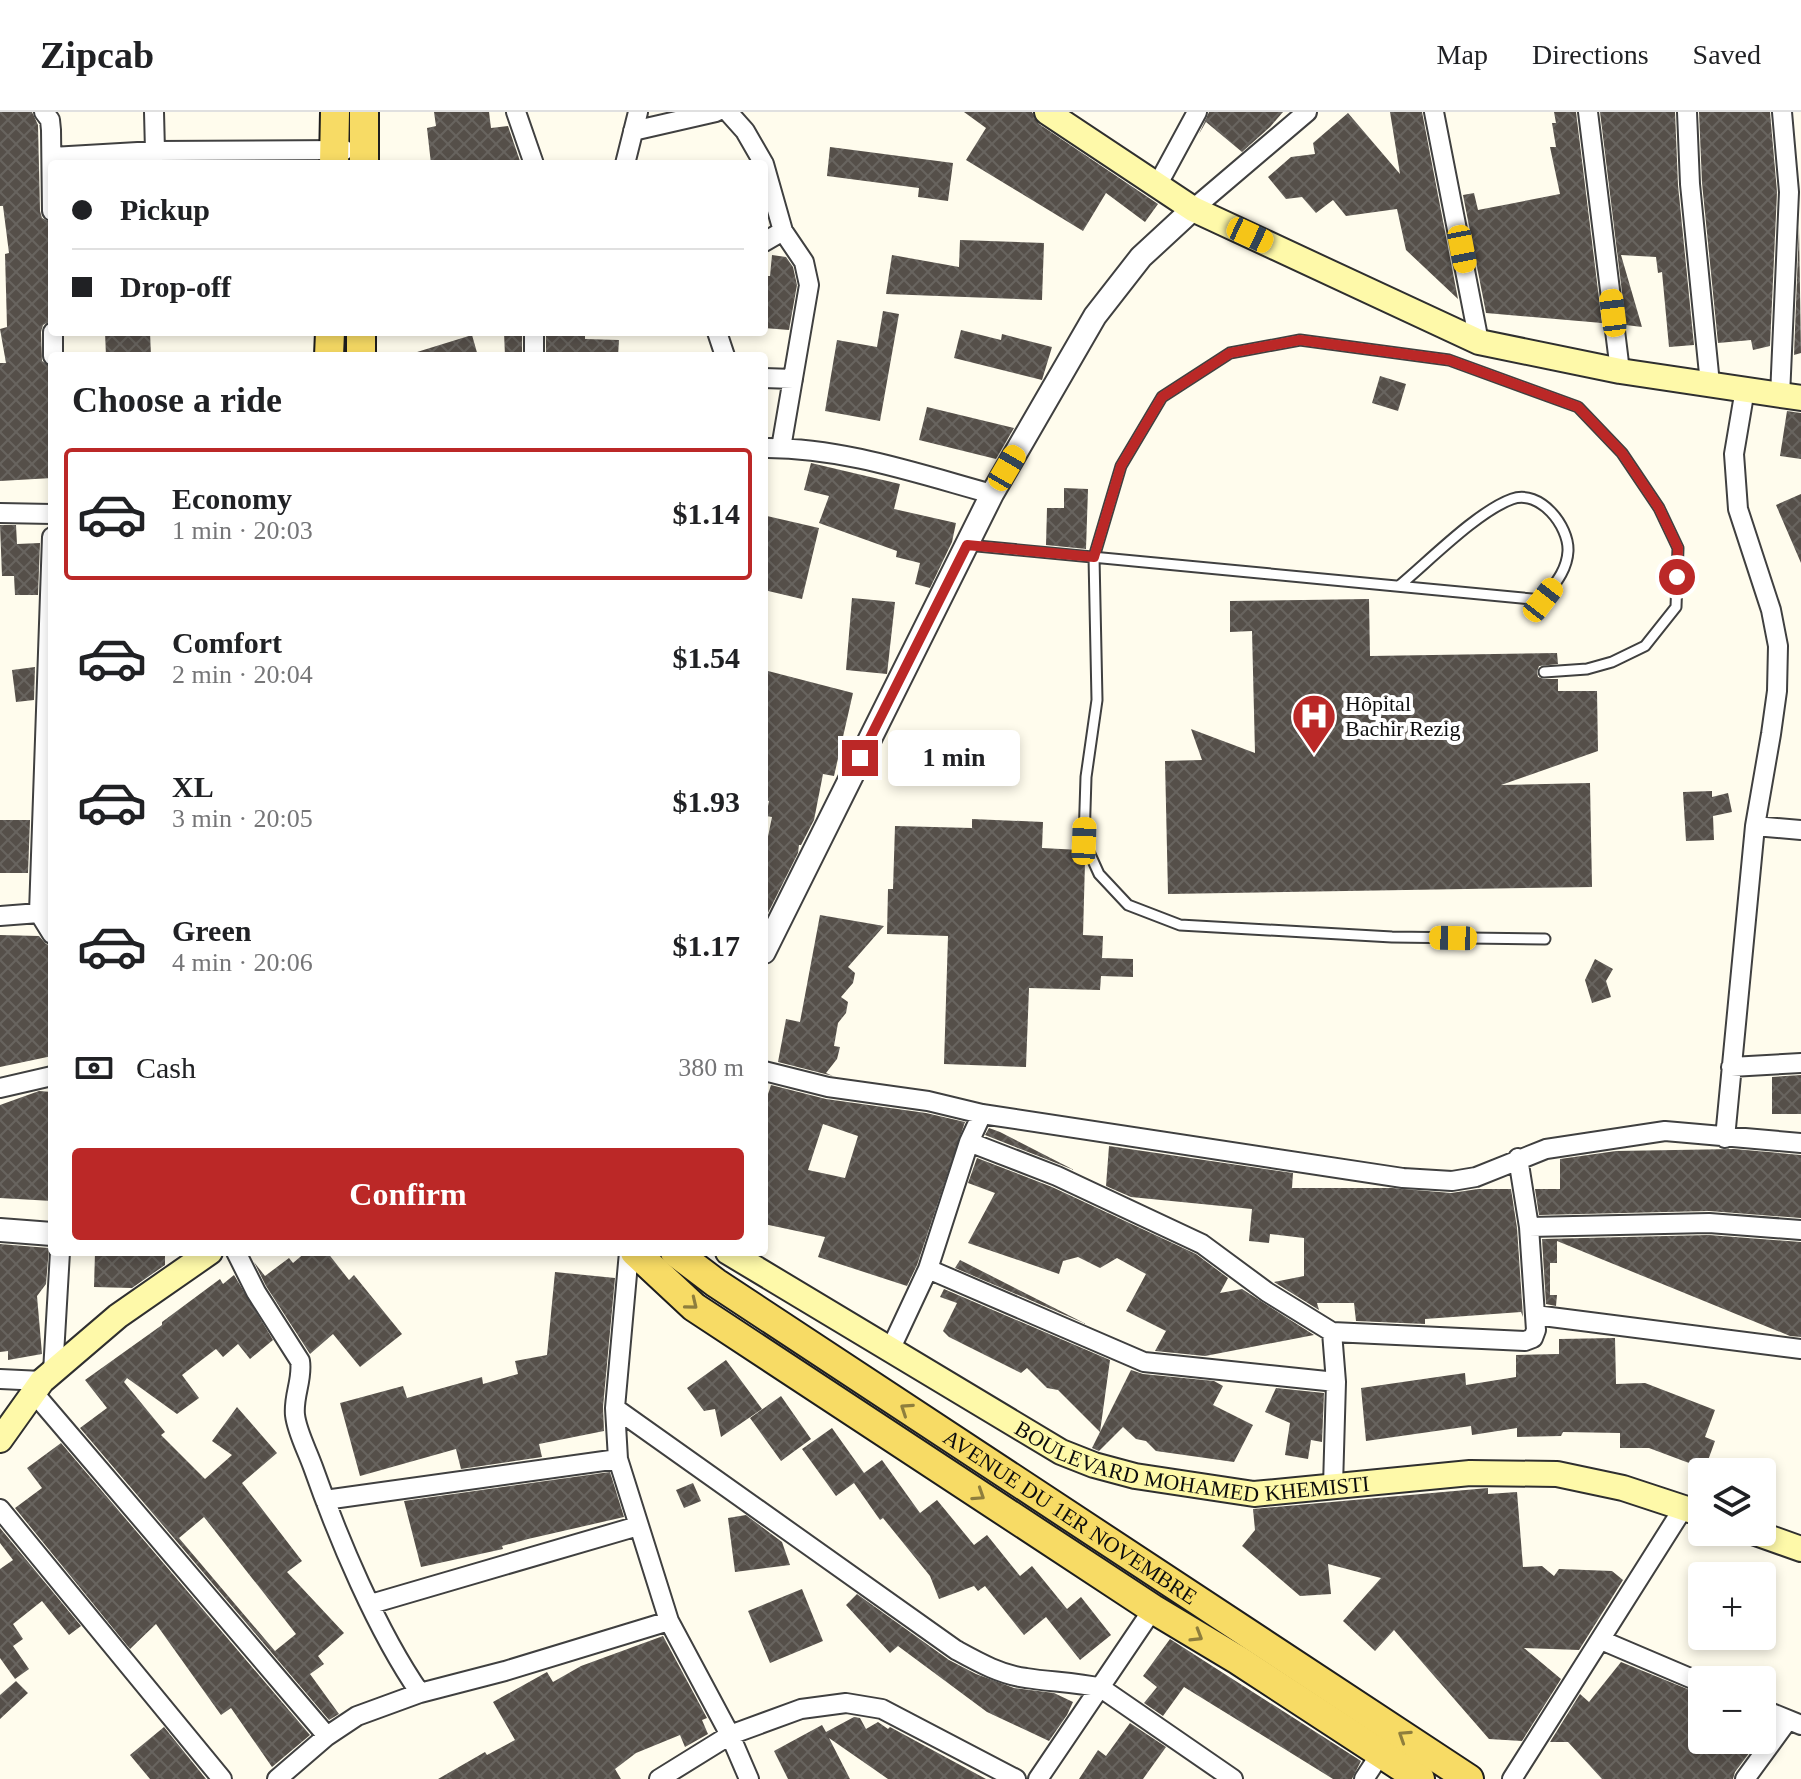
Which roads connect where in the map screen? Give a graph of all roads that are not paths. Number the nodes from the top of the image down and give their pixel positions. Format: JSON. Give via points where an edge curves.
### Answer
{"nodes":[{"id":1,"x":44,"y":112,"type":"edge"},
{"id":2,"x":154,"y":112,"type":"edge"},
{"id":3,"x":335,"y":112,"type":"edge"},
{"id":4,"x":364,"y":112,"type":"edge"},
{"id":5,"x":516,"y":112,"type":"edge"},
{"id":6,"x":716,"y":112,"type":"edge"},
{"id":7,"x":728,"y":112,"type":"edge"},
{"id":8,"x":1047,"y":112,"type":"edge"},
{"id":9,"x":1197,"y":112,"type":"edge"},
{"id":10,"x":1307,"y":112,"type":"edge"},
{"id":11,"x":1434,"y":112,"type":"edge"},
{"id":12,"x":1588,"y":112,"type":"edge"},
{"id":13,"x":1687,"y":112,"type":"edge"},
{"id":14,"x":1782,"y":112,"type":"edge"},
{"id":15,"x":636,"y":121,"type":"edge"},
{"id":16,"x":155,"y":151,"type":"junction"},
{"id":17,"x":52,"y":157,"type":"joint"},
{"id":18,"x":334,"y":157,"type":"edge"},
{"id":19,"x":364,"y":157,"type":"edge"},
{"id":20,"x":533,"y":160,"type":"edge"},
{"id":21,"x":626,"y":160,"type":"edge"},
{"id":22,"x":762,"y":160,"type":"edge"},
{"id":23,"x":768,"y":178,"type":"edge"},
{"id":24,"x":1158,"y":184,"type":"junction"},
{"id":25,"x":1193,"y":209,"type":"junction"},
{"id":26,"x":783,"y":231,"type":"junction"},
{"id":27,"x":768,"y":240,"type":"edge"},
{"id":28,"x":1479,"y":342,"type":"junction"},
{"id":29,"x":1620,"y":371,"type":"junction"},
{"id":30,"x":768,"y":378,"type":"edge"},
{"id":31,"x":793,"y":379,"type":"junction"},
{"id":32,"x":1710,"y":384,"type":"junction"},
{"id":33,"x":1745,"y":389,"type":"junction"},
{"id":34,"x":1790,"y":397,"type":"edge"},
{"id":35,"x":773,"y":448,"type":"edge"},
{"id":36,"x":992,"y":494,"type":"junction"},
{"id":37,"x":0,"y":513,"type":"edge"},
{"id":38,"x":48,"y":514,"type":"edge"},
{"id":39,"x":967,"y":545,"type":"junction"},
{"id":40,"x":1094,"y":557,"type":"junction"},
{"id":41,"x":1399,"y":586,"type":"junction"},
{"id":42,"x":1544,"y":672,"type":"dead end"},
{"id":43,"x":48,"y":729,"type":"edge"},
{"id":44,"x":1755,"y":826,"type":"junction"},
{"id":45,"x":1801,"y":830,"type":"edge"},
{"id":46,"x":39,"y":913,"type":"junction"},
{"id":47,"x":0,"y":916,"type":"edge"},
{"id":48,"x":48,"y":928,"type":"edge"},
{"id":49,"x":1545,"y":939,"type":"dead end"},
{"id":50,"x":768,"y":944,"type":"edge"},
{"id":51,"x":1801,"y":1063,"type":"edge"},
{"id":52,"x":1731,"y":1067,"type":"junction"},
{"id":53,"x":768,"y":1072,"type":"edge"},
{"id":54,"x":48,"y":1077,"type":"edge"},
{"id":55,"x":0,"y":1088,"type":"edge"},
{"id":56,"x":982,"y":1114,"type":"junction"},
{"id":57,"x":1725,"y":1138,"type":"junction"},
{"id":58,"x":969,"y":1142,"type":"junction"},
{"id":59,"x":1801,"y":1143,"type":"edge"},
{"id":60,"x":1518,"y":1158,"type":"junction"},
{"id":61,"x":1529,"y":1227,"type":"junction"},
{"id":62,"x":0,"y":1230,"type":"edge"},
{"id":63,"x":1801,"y":1230,"type":"edge"},
{"id":64,"x":48,"y":1234,"type":"edge"},
{"id":65,"x":59,"y":1256,"type":"edge"},
{"id":66,"x":204,"y":1256,"type":"edge"},
{"id":67,"x":238,"y":1256,"type":"edge"},
{"id":68,"x":632,"y":1256,"type":"edge"},
{"id":69,"x":637,"y":1256,"type":"edge"},
{"id":70,"x":680,"y":1256,"type":"edge"},
{"id":71,"x":735,"y":1256,"type":"edge"},
{"id":72,"x":928,"y":1269,"type":"junction"},
{"id":73,"x":1535,"y":1315,"type":"junction"},
{"id":74,"x":1332,"y":1332,"type":"junction"},
{"id":75,"x":891,"y":1348,"type":"junction"},
{"id":76,"x":1801,"y":1349,"type":"edge"},
{"id":77,"x":0,"y":1379,"type":"edge"},
{"id":78,"x":43,"y":1382,"type":"junction"},
{"id":79,"x":1336,"y":1382,"type":"junction"},
{"id":80,"x":615,"y":1408,"type":"junction"},
{"id":81,"x":0,"y":1440,"type":"edge"},
{"id":82,"x":618,"y":1459,"type":"junction"},
{"id":83,"x":1333,"y":1486,"type":"junction"},
{"id":84,"x":325,"y":1500,"type":"junction"},
{"id":85,"x":1688,"y":1508,"type":"edge"},
{"id":86,"x":0,"y":1509,"type":"edge"},
{"id":87,"x":1688,"y":1517,"type":"edge"},
{"id":88,"x":638,"y":1526,"type":"junction"},
{"id":89,"x":1776,"y":1540,"type":"edge"},
{"id":90,"x":1801,"y":1549,"type":"edge"},
{"id":91,"x":371,"y":1604,"type":"junction"},
{"id":92,"x":1153,"y":1609,"type":"junction"},
{"id":93,"x":669,"y":1621,"type":"junction"},
{"id":94,"x":1601,"y":1640,"type":"junction"},
{"id":95,"x":1688,"y":1677,"type":"edge"},
{"id":96,"x":1101,"y":1688,"type":"junction"},
{"id":97,"x":420,"y":1693,"type":"junction"},
{"id":98,"x":1776,"y":1715,"type":"edge"},
{"id":99,"x":1795,"y":1722,"type":"edge"},
{"id":100,"x":730,"y":1735,"type":"junction"},
{"id":101,"x":327,"y":1736,"type":"junction"},
{"id":102,"x":1381,"y":1753,"type":"junction"},
{"id":103,"x":222,"y":1779,"type":"edge"},
{"id":104,"x":277,"y":1779,"type":"edge"},
{"id":105,"x":659,"y":1779,"type":"edge"},
{"id":106,"x":749,"y":1779,"type":"edge"},
{"id":107,"x":1016,"y":1779,"type":"edge"},
{"id":108,"x":1038,"y":1779,"type":"edge"},
{"id":109,"x":1233,"y":1779,"type":"edge"},
{"id":110,"x":1364,"y":1779,"type":"edge"},
{"id":111,"x":1420,"y":1779,"type":"edge"},
{"id":112,"x":1469,"y":1779,"type":"edge"},
{"id":113,"x":1512,"y":1779,"type":"edge"},
{"id":114,"x":1745,"y":1779,"type":"edge"}],
"edges":[{"from":1,"to":17,"type":"street","via":[[50,120]]},
{"from":2,"to":16,"type":"street"},
{"from":3,"to":18,"type":"main road"},
{"from":4,"to":19,"type":"main road"},
{"from":5,"to":20,"type":"street"},
{"from":6,"to":15,"type":"street"},
{"from":7,"to":22,"type":"street"},
{"from":8,"to":24,"type":"main road"},
{"from":9,"to":24,"type":"street"},
{"from":10,"to":25,"type":"street"},
{"from":11,"to":28,"type":"street"},
{"from":12,"to":29,"type":"street"},
{"from":13,"to":32,"type":"street"},
{"from":14,"to":34,"type":"street","via":[[1789,192]]},
{"from":15,"to":21,"type":"street"},
{"from":16,"to":17,"type":"street"},
{"from":16,"to":18,"type":"street"},
{"from":18,"to":19,"type":"street"},
{"from":23,"to":26,"type":"street"},
{"from":24,"to":25,"type":"main road"},
{"from":25,"to":28,"type":"main road"},
{"from":25,"to":36,"type":"street","via":[[1141,257],[1095,316]]},
{"from":26,"to":27,"type":"street"},
{"from":26,"to":31,"type":"street","via":[[804,262],[809,285]]},
{"from":28,"to":29,"type":"main road"},
{"from":29,"to":32,"type":"main road"},
{"from":30,"to":31,"type":"street"},
{"from":31,"to":35,"type":"street"},
{"from":32,"to":33,"type":"main road"},
{"from":33,"to":34,"type":"main road"},
{"from":33,"to":44,"type":"street","via":[[1734,454],[1738,509],[1778,646],[1775,705]]},
{"from":35,"to":36,"type":"street","via":[[803,448]]},
{"from":36,"to":39,"type":"street"},
{"from":37,"to":38,"type":"street"},
{"from":39,"to":40,"type":"lane"},
{"from":39,"to":50,"type":"street"},
{"from":40,"to":41,"type":"lane"},
{"from":40,"to":42,"type":"lane","via":[[1121,466],[1162,397],[1230,353],[1300,340],[1449,360],[1578,407],[1622,453],[1678,548],[1676,607],[1645,646],[1587,669]]},
{"from":40,"to":49,"type":"lane","via":[[1097,700],[1084,841],[1099,874],[1128,905],[1180,925]]},
{"from":41,"to":41,"type":"lane","via":[[1543,600],[1564,572],[1568,549],[1559,519],[1538,502],[1517,497],[1495,506]]},
{"from":43,"to":46,"type":"street"},
{"from":44,"to":45,"type":"street"},
{"from":44,"to":52,"type":"street"},
{"from":46,"to":47,"type":"street"},
{"from":46,"to":48,"type":"street"},
{"from":51,"to":52,"type":"street"},
{"from":52,"to":57,"type":"street"},
{"from":53,"to":56,"type":"street"},
{"from":54,"to":55,"type":"street"},
{"from":56,"to":58,"type":"street"},
{"from":56,"to":60,"type":"street","via":[[1403,1178],[1476,1177]]},
{"from":57,"to":59,"type":"street"},
{"from":57,"to":60,"type":"street","via":[[1665,1131]]},
{"from":58,"to":72,"type":"street"},
{"from":58,"to":74,"type":"street","via":[[1057,1176],[1202,1244]]},
{"from":60,"to":61,"type":"street"},
{"from":61,"to":63,"type":"street","via":[[1709,1223]]},
{"from":61,"to":73,"type":"street"},
{"from":62,"to":64,"type":"street"},
{"from":65,"to":78,"type":"street"},
{"from":66,"to":78,"type":"main road","via":[[118,1316]]},
{"from":67,"to":84,"type":"street","via":[[300,1361],[296,1418]]},
{"from":68,"to":80,"type":"street"},
{"from":69,"to":92,"type":"main road","name":"AVENUE DU 1ER NOVEMBRE","one_way":true,"via":[[694,1307]]},
{"from":112,"to":70,"type":"main road","name":"AVENUE DU 1ER NOVEMBRE","one_way":true},
{"from":71,"to":75,"type":"main road","name":"BOULEVARD MOHAMED KHEMISTI"},
{"from":72,"to":75,"type":"street"},
{"from":72,"to":79,"type":"street","via":[[1144,1362]]},
{"from":73,"to":74,"type":"street","via":[[1535,1336],[1525,1341]]},
{"from":73,"to":76,"type":"street"},
{"from":74,"to":79,"type":"street"},
{"from":75,"to":83,"type":"main road","name":"BOULEVARD MOHAMED KHEMISTI","via":[[1061,1452],[1094,1465],[1175,1484],[1254,1494]]},
{"from":77,"to":78,"type":"street"},
{"from":78,"to":81,"type":"main road"},
{"from":78,"to":101,"type":"street"},
{"from":79,"to":83,"type":"street"},
{"from":80,"to":82,"type":"street"},
{"from":80,"to":96,"type":"street","via":[[956,1650],[1024,1678]]},
{"from":82,"to":84,"type":"street"},
{"from":82,"to":88,"type":"street"},
{"from":83,"to":85,"type":"main road","name":"BOULEVARD MOHAMED KHEMISTI","via":[[1470,1473],[1557,1474]]},
{"from":84,"to":91,"type":"street"},
{"from":86,"to":103,"type":"street"},
{"from":87,"to":94,"type":"street"},
{"from":88,"to":91,"type":"street"},
{"from":88,"to":93,"type":"street"},
{"from":89,"to":90,"type":"main road"},
{"from":91,"to":97,"type":"street"},
{"from":92,"to":96,"type":"street"},
{"from":92,"to":102,"type":"main road","name":"AVENUE DU 1ER NOVEMBRE","one_way":true},
{"from":93,"to":97,"type":"street"},
{"from":93,"to":100,"type":"street"},
{"from":94,"to":95,"type":"street"},
{"from":94,"to":113,"type":"street"},
{"from":96,"to":108,"type":"street"},
{"from":96,"to":109,"type":"street"},
{"from":97,"to":101,"type":"street","via":[[357,1716]]},
{"from":98,"to":99,"type":"street"},
{"from":99,"to":114,"type":"street"},
{"from":100,"to":105,"type":"street"},
{"from":100,"to":106,"type":"street"},
{"from":100,"to":107,"type":"street","via":[[801,1709],[846,1703],[882,1709]]},
{"from":101,"to":104,"type":"street"},
{"from":102,"to":110,"type":"street"},
{"from":102,"to":111,"type":"main road","name":"AVENUE DU 1ER NOVEMBRE"}]}
